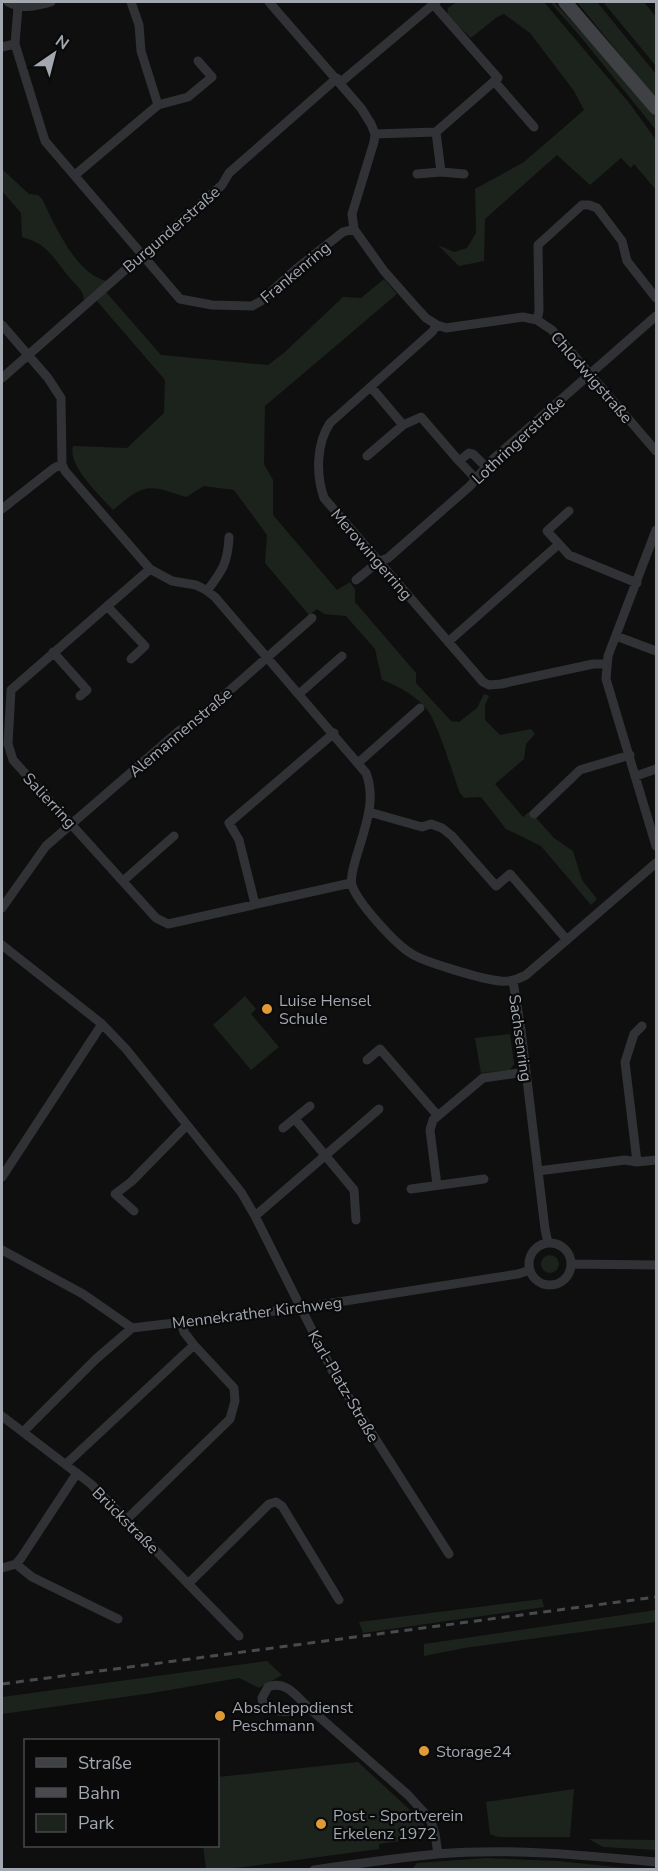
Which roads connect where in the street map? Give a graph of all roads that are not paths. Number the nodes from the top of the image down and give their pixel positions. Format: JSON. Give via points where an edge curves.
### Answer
{"nodes":[{"id":1,"x":8,"y":2,"type":"edge"},
{"id":2,"x":51,"y":2,"type":"edge"},
{"id":3,"x":131,"y":2,"type":"edge"},
{"id":4,"x":269,"y":2,"type":"edge"},
{"id":5,"x":565,"y":2,"type":"edge"},
{"id":6,"x":434,"y":3,"type":"edge"},
{"id":7,"x":18,"y":7,"type":"junction"},
{"id":8,"x":15,"y":44,"type":"junction"},
{"id":9,"x":2,"y":47,"type":"edge"},
{"id":10,"x":198,"y":61,"type":"dead end"},
{"id":11,"x":339,"y":80,"type":"junction"},
{"id":12,"x":494,"y":81,"type":"junction"},
{"id":13,"x":158,"y":105,"type":"junction"},
{"id":14,"x":657,"y":108,"type":"edge"},
{"id":15,"x":534,"y":127,"type":"dead end"},
{"id":16,"x":436,"y":132,"type":"junction"},
{"id":17,"x":375,"y":134,"type":"junction"},
{"id":18,"x":441,"y":172,"type":"junction"},
{"id":19,"x":417,"y":174,"type":"dead end"},
{"id":20,"x":464,"y":174,"type":"dead end"},
{"id":21,"x":75,"y":175,"type":"junction"},
{"id":22,"x":354,"y":229,"type":"junction"},
{"id":23,"x":142,"y":254,"type":"junction"},
{"id":24,"x":657,"y":298,"type":"edge"},
{"id":25,"x":657,"y":316,"type":"edge"},
{"id":26,"x":537,"y":320,"type":"junction"},
{"id":27,"x":437,"y":325,"type":"junction"},
{"id":28,"x":2,"y":326,"type":"edge"},
{"id":29,"x":28,"y":355,"type":"junction"},
{"id":30,"x":590,"y":374,"type":"junction"},
{"id":31,"x":2,"y":378,"type":"edge"},
{"id":32,"x":371,"y":387,"type":"junction"},
{"id":33,"x":403,"y":426,"type":"junction"},
{"id":34,"x":657,"y":451,"type":"edge"},
{"id":35,"x":368,"y":456,"type":"dead end"},
{"id":36,"x":459,"y":461,"type":"junction"},
{"id":37,"x":62,"y":464,"type":"junction"},
{"id":38,"x":486,"y":467,"type":"junction"},
{"id":39,"x":476,"y":479,"type":"junction"},
{"id":40,"x":2,"y":509,"type":"edge"},
{"id":41,"x":569,"y":511,"type":"dead end"},
{"id":42,"x":657,"y":530,"type":"edge"},
{"id":43,"x":228,"y":537,"type":"dead end"},
{"id":44,"x":559,"y":544,"type":"junction"},
{"id":45,"x":653,"y":551,"type":"edge"},
{"id":46,"x":378,"y":562,"type":"junction"},
{"id":47,"x":150,"y":569,"type":"junction"},
{"id":48,"x":356,"y":580,"type":"dead end"},
{"id":49,"x":637,"y":583,"type":"junction"},
{"id":50,"x":207,"y":591,"type":"junction"},
{"id":51,"x":107,"y":606,"type":"junction"},
{"id":52,"x":312,"y":618,"type":"dead end"},
{"id":53,"x":616,"y":636,"type":"junction"},
{"id":54,"x":448,"y":642,"type":"junction"},
{"id":55,"x":657,"y":651,"type":"edge"},
{"id":56,"x":54,"y":652,"type":"junction"},
{"id":57,"x":342,"y":656,"type":"dead end"},
{"id":58,"x":268,"y":658,"type":"junction"},
{"id":59,"x":131,"y":659,"type":"dead end"},
{"id":60,"x":607,"y":664,"type":"junction"},
{"id":61,"x":299,"y":694,"type":"junction"},
{"id":62,"x":80,"y":696,"type":"dead end"},
{"id":63,"x":420,"y":708,"type":"dead end"},
{"id":64,"x":334,"y":733,"type":"junction"},
{"id":65,"x":630,"y":755,"type":"junction"},
{"id":66,"x":359,"y":762,"type":"junction"},
{"id":67,"x":657,"y":769,"type":"edge"},
{"id":68,"x":636,"y":776,"type":"junction"},
{"id":69,"x":369,"y":812,"type":"junction"},
{"id":70,"x":534,"y":814,"type":"dead end"},
{"id":71,"x":72,"y":823,"type":"junction"},
{"id":72,"x":174,"y":836,"type":"dead end"},
{"id":73,"x":657,"y":846,"type":"edge"},
{"id":74,"x":657,"y":863,"type":"edge"},
{"id":75,"x":123,"y":881,"type":"junction"},
{"id":76,"x":351,"y":883,"type":"junction"},
{"id":77,"x":255,"y":904,"type":"junction"},
{"id":78,"x":2,"y":908,"type":"edge"},
{"id":79,"x":567,"y":940,"type":"junction"},
{"id":80,"x":2,"y":945,"type":"edge"},
{"id":81,"x":513,"y":981,"type":"junction"},
{"id":82,"x":102,"y":1024,"type":"junction"},
{"id":83,"x":642,"y":1026,"type":"dead end"},
{"id":84,"x":367,"y":1060,"type":"dead end"},
{"id":85,"x":526,"y":1072,"type":"junction"},
{"id":86,"x":310,"y":1106,"type":"dead end"},
{"id":87,"x":379,"y":1109,"type":"dead end"},
{"id":88,"x":438,"y":1116,"type":"junction"},
{"id":89,"x":295,"y":1119,"type":"junction"},
{"id":90,"x":186,"y":1126,"type":"junction"},
{"id":91,"x":283,"y":1128,"type":"dead end"},
{"id":92,"x":324,"y":1156,"type":"junction"},
{"id":93,"x":657,"y":1160,"type":"edge"},
{"id":94,"x":637,"y":1162,"type":"junction"},
{"id":95,"x":538,"y":1171,"type":"junction"},
{"id":96,"x":2,"y":1177,"type":"edge"},
{"id":97,"x":484,"y":1179,"type":"dead end"},
{"id":98,"x":437,"y":1185,"type":"junction"},
{"id":99,"x":411,"y":1189,"type":"dead end"},
{"id":100,"x":134,"y":1211,"type":"dead end"},
{"id":101,"x":255,"y":1216,"type":"junction"},
{"id":102,"x":356,"y":1220,"type":"dead end"},
{"id":103,"x":548,"y":1243,"type":"junction"},
{"id":104,"x":2,"y":1250,"type":"edge"},
{"id":105,"x":572,"y":1264,"type":"junction"},
{"id":106,"x":657,"y":1265,"type":"edge"},
{"id":107,"x":530,"y":1270,"type":"junction"},
{"id":108,"x":300,"y":1308,"type":"junction"},
{"id":109,"x":181,"y":1322,"type":"junction"},
{"id":110,"x":132,"y":1328,"type":"junction"},
{"id":111,"x":194,"y":1345,"type":"junction"},
{"id":112,"x":2,"y":1416,"type":"edge"},
{"id":113,"x":23,"y":1432,"type":"junction"},
{"id":114,"x":66,"y":1464,"type":"junction"},
{"id":115,"x":77,"y":1473,"type":"junction"},
{"id":116,"x":127,"y":1519,"type":"junction"},
{"id":117,"x":449,"y":1554,"type":"dead end"},
{"id":118,"x":16,"y":1564,"type":"junction"},
{"id":119,"x":2,"y":1568,"type":"edge"},
{"id":120,"x":188,"y":1584,"type":"junction"},
{"id":121,"x":339,"y":1600,"type":"dead end"},
{"id":122,"x":118,"y":1619,"type":"dead end"},
{"id":123,"x":239,"y":1636,"type":"dead end"},
{"id":124,"x":308,"y":1707,"type":"junction"},
{"id":125,"x":438,"y":1854,"type":"junction"},
{"id":126,"x":657,"y":1862,"type":"edge"},
{"id":127,"x":314,"y":1869,"type":"edge"}],
"edges":[{"from":1,"to":7,"type":"street"},
{"from":2,"to":7,"type":"street"},
{"from":3,"to":13,"type":"street"},
{"from":4,"to":11,"type":"street"},
{"from":5,"to":14,"type":"main road"},
{"from":6,"to":11,"type":"street","name":"Burgunderstraße"},
{"from":6,"to":12,"type":"street","via":[[498,78]]},
{"from":7,"to":8,"type":"street","name":"Frankenring"},
{"from":8,"to":9,"type":"street"},
{"from":8,"to":21,"type":"street","name":"Frankenring","via":[[45,141]]},
{"from":10,"to":13,"type":"street","via":[[212,77],[188,97]]},
{"from":11,"to":17,"type":"street"},
{"from":11,"to":23,"type":"street","name":"Burgunderstraße","via":[[229,173],[222,185]]},
{"from":12,"to":15,"type":"street"},
{"from":12,"to":16,"type":"street"},
{"from":13,"to":21,"type":"street"},
{"from":16,"to":17,"type":"street"},
{"from":16,"to":18,"type":"street"},
{"from":17,"to":22,"type":"street","via":[[352,214]]},
{"from":18,"to":19,"type":"street"},
{"from":18,"to":20,"type":"street"},
{"from":21,"to":23,"type":"street","name":"Frankenring"},
{"from":22,"to":23,"type":"street","name":"Frankenring","via":[[343,232],[252,306],[180,299]]},
{"from":22,"to":27,"type":"street","via":[[393,282]]},
{"from":23,"to":29,"type":"street","name":"Burgunderstraße"},
{"from":24,"to":26,"type":"street","via":[[627,261],[622,241],[597,208],[582,205],[538,245]]},
{"from":25,"to":30,"type":"street","name":"Lothringerstraße"},
{"from":26,"to":27,"type":"street","name":"Chlodwigstraße","via":[[523,317],[446,328]]},
{"from":26,"to":30,"type":"street","name":"Chlodwigstraße","via":[[552,330]]},
{"from":27,"to":32,"type":"street","name":"Merowingerring"},
{"from":28,"to":29,"type":"street"},
{"from":29,"to":31,"type":"street","name":"Burgunderstraße"},
{"from":29,"to":37,"type":"street","via":[[61,398]]},
{"from":30,"to":34,"type":"street","name":"Chlodwigstraße"},
{"from":30,"to":38,"type":"street","name":"Lothringerstraße"},
{"from":32,"to":33,"type":"street"},
{"from":32,"to":46,"type":"street","name":"Merowingerring","via":[[324,433],[320,473],[324,498]]},
{"from":33,"to":35,"type":"street"},
{"from":33,"to":36,"type":"street","via":[[421,417]]},
{"from":36,"to":38,"type":"street","via":[[469,453]]},
{"from":36,"to":39,"type":"street"},
{"from":37,"to":40,"type":"street"},
{"from":37,"to":47,"type":"street"},
{"from":38,"to":39,"type":"street","name":"Lothringerstraße"},
{"from":39,"to":46,"type":"street","name":"Lothringerstraße","via":[[388,558]]},
{"from":41,"to":44,"type":"street","via":[[547,531]]},
{"from":42,"to":45,"type":"street"},
{"from":43,"to":50,"type":"street","via":[[223,571]]},
{"from":44,"to":49,"type":"street","via":[[569,555]]},
{"from":44,"to":54,"type":"street"},
{"from":45,"to":49,"type":"street"},
{"from":46,"to":48,"type":"street"},
{"from":46,"to":54,"type":"street","name":"Merowingerring"},
{"from":47,"to":50,"type":"street","via":[[172,581]]},
{"from":47,"to":51,"type":"street","name":"Salierring"},
{"from":49,"to":53,"type":"street"},
{"from":50,"to":58,"type":"street"},
{"from":51,"to":56,"type":"street","name":"Salierring"},
{"from":51,"to":59,"type":"street","via":[[145,646]]},
{"from":52,"to":58,"type":"street","name":"Alemannenstraße"},
{"from":53,"to":55,"type":"street"},
{"from":53,"to":60,"type":"street"},
{"from":54,"to":60,"type":"street","name":"Merowingerring","via":[[489,685]]},
{"from":56,"to":62,"type":"street","via":[[87,690]]},
{"from":56,"to":71,"type":"street","name":"Salierring","via":[[11,690],[8,744],[13,760]]},
{"from":57,"to":61,"type":"street"},
{"from":58,"to":61,"type":"street"},
{"from":58,"to":71,"type":"street","name":"Alemannenstraße"},
{"from":60,"to":65,"type":"street","via":[[606,679]]},
{"from":61,"to":64,"type":"street"},
{"from":63,"to":66,"type":"street"},
{"from":64,"to":66,"type":"street"},
{"from":64,"to":77,"type":"street","via":[[229,823],[239,840]]},
{"from":65,"to":68,"type":"street"},
{"from":65,"to":70,"type":"street","via":[[580,770]]},
{"from":66,"to":69,"type":"street","via":[[371,785]]},
{"from":67,"to":68,"type":"street"},
{"from":68,"to":73,"type":"street"},
{"from":69,"to":76,"type":"street"},
{"from":69,"to":79,"type":"street","via":[[422,827],[432,824],[442,828],[496,886],[510,874]]},
{"from":71,"to":75,"type":"street","name":"Salierring"},
{"from":71,"to":78,"type":"street","name":"Alemannenstraße","via":[[46,846]]},
{"from":72,"to":75,"type":"street"},
{"from":74,"to":79,"type":"street","name":"Sachsenring"},
{"from":75,"to":77,"type":"street","name":"Salierring","via":[[156,918],[168,924]]},
{"from":76,"to":77,"type":"street","name":"Salierring"},
{"from":76,"to":81,"type":"street","via":[[360,901],[412,954],[498,982]]},
{"from":79,"to":81,"type":"street","name":"Sachsenring","via":[[526,975]]},
{"from":80,"to":82,"type":"street","name":"Karl-Platz-Straße"},
{"from":81,"to":85,"type":"street","name":"Sachsenring"},
{"from":82,"to":90,"type":"street","name":"Karl-Platz-Straße"},
{"from":82,"to":96,"type":"street"},
{"from":83,"to":94,"type":"street","via":[[634,1034],[625,1062]]},
{"from":84,"to":88,"type":"street","via":[[380,1049]]},
{"from":85,"to":88,"type":"street","via":[[483,1078]]},
{"from":85,"to":95,"type":"street","name":"Sachsenring"},
{"from":86,"to":89,"type":"street"},
{"from":87,"to":92,"type":"street"},
{"from":88,"to":98,"type":"street","via":[[430,1130]]},
{"from":89,"to":91,"type":"street"},
{"from":89,"to":92,"type":"street"},
{"from":90,"to":100,"type":"street","via":[[115,1194]]},
{"from":90,"to":101,"type":"street","name":"Karl-Platz-Straße","via":[[241,1192]]},
{"from":92,"to":101,"type":"street"},
{"from":92,"to":102,"type":"street","via":[[354,1190]]},
{"from":93,"to":94,"type":"street"},
{"from":94,"to":95,"type":"street","via":[[625,1160]]},
{"from":95,"to":103,"type":"street","name":"Sachsenring"},
{"from":97,"to":98,"type":"street"},
{"from":98,"to":99,"type":"street"},
{"from":101,"to":108,"type":"street","name":"Karl-Platz-Straße"},
{"from":103,"to":105,"type":"street","via":[[561,1246]]},
{"from":103,"to":107,"type":"street","via":[[536,1249]]},
{"from":104,"to":110,"type":"street","via":[[83,1294]]},
{"from":105,"to":106,"type":"street"},
{"from":105,"to":107,"type":"street","via":[[568,1276],[552,1285],[537,1280]]},
{"from":107,"to":108,"type":"street","name":"Mennekrather Kirchweg"},
{"from":108,"to":109,"type":"street","name":"Mennekrather Kirchweg"},
{"from":108,"to":117,"type":"street","name":"Karl-Platz-Straße","via":[[334,1374]]},
{"from":109,"to":110,"type":"street","name":"Mennekrather Kirchweg"},
{"from":109,"to":111,"type":"street"},
{"from":110,"to":113,"type":"street"},
{"from":111,"to":114,"type":"street"},
{"from":111,"to":116,"type":"street","via":[[234,1388],[230,1419]]},
{"from":112,"to":113,"type":"street","name":"Brückstraße"},
{"from":113,"to":114,"type":"street","name":"Brückstraße"},
{"from":114,"to":115,"type":"street","name":"Brückstraße"},
{"from":115,"to":116,"type":"street","name":"Brückstraße"},
{"from":115,"to":118,"type":"street"},
{"from":116,"to":120,"type":"street","name":"Brückstraße"},
{"from":118,"to":119,"type":"street"},
{"from":118,"to":122,"type":"street","via":[[32,1577]]},
{"from":120,"to":121,"type":"street","via":[[269,1504],[276,1502]]},
{"from":120,"to":123,"type":"street","name":"Brückstraße"},
{"from":124,"to":124,"type":"street","via":[[277,1712],[263,1704],[262,1698],[268,1688],[280,1685]]},
{"from":124,"to":125,"type":"street","via":[[430,1819]]},
{"from":125,"to":126,"type":"street","via":[[519,1852]]},
{"from":125,"to":127,"type":"street"}]}
